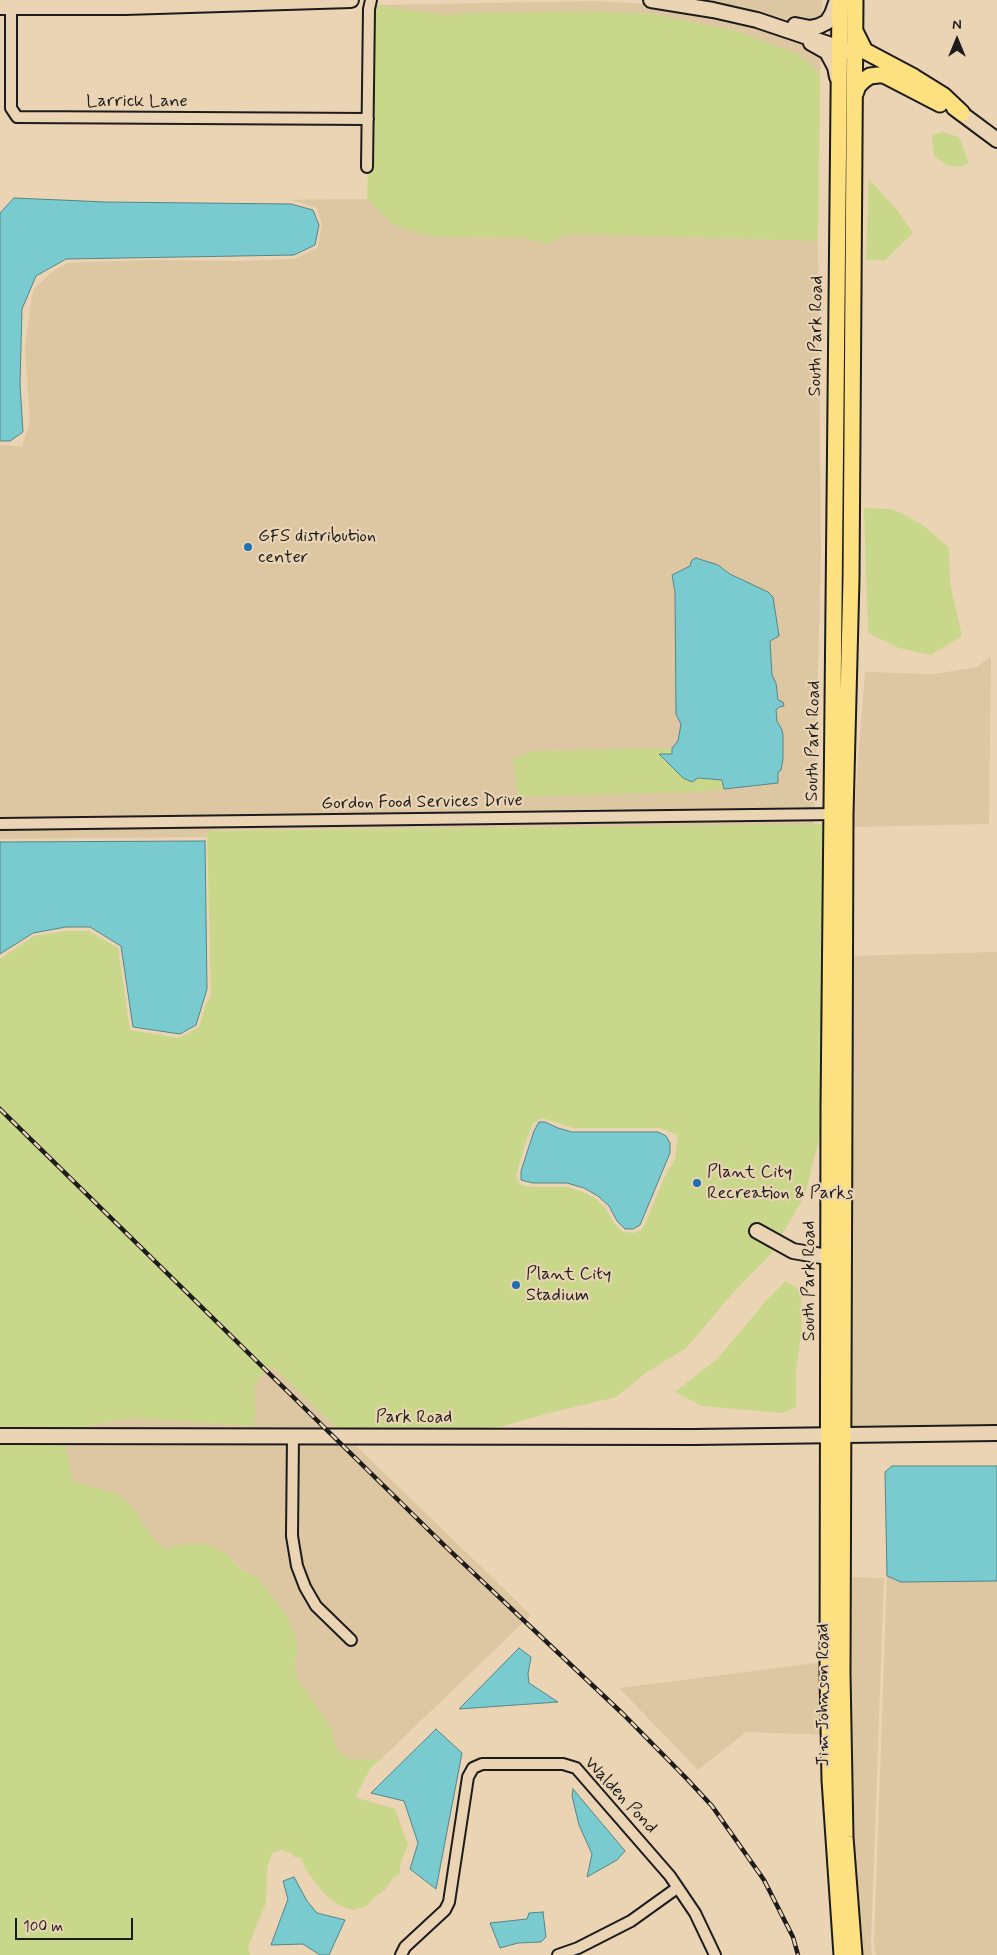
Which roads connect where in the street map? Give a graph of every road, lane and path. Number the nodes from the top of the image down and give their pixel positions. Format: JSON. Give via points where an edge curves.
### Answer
{"nodes":[{"id":1,"x":351,"y":0,"type":"edge"},
{"id":2,"x":371,"y":0,"type":"edge"},
{"id":3,"x":651,"y":0,"type":"edge"},
{"id":4,"x":838,"y":0,"type":"edge"},
{"id":5,"x":844,"y":0,"type":"edge"},
{"id":6,"x":855,"y":0,"type":"edge"},
{"id":7,"x":269,"y":2,"type":"edge"},
{"id":8,"x":125,"y":4,"type":"edge"},
{"id":9,"x":5,"y":7,"type":"edge"},
{"id":10,"x":757,"y":20,"type":"junction"},
{"id":11,"x":855,"y":32,"type":"junction"},
{"id":12,"x":839,"y":46,"type":"junction"},
{"id":13,"x":855,"y":54,"type":"junction"},
{"id":14,"x":839,"y":83,"type":"junction"},
{"id":15,"x":854,"y":96,"type":"junction"},
{"id":16,"x":964,"y":115,"type":"junction"},
{"id":17,"x":368,"y":119,"type":"junction"},
{"id":18,"x":997,"y":140,"type":"edge"},
{"id":19,"x":367,"y":167,"type":"dead end"},
{"id":20,"x":854,"y":181,"type":"junction"},
{"id":21,"x":839,"y":814,"type":"junction"},
{"id":22,"x":0,"y":824,"type":"edge"},
{"id":23,"x":838,"y":946,"type":"junction"},
{"id":24,"x":757,"y":1230,"type":"dead end"},
{"id":25,"x":838,"y":1259,"type":"junction"},
{"id":26,"x":997,"y":1433,"type":"edge"},
{"id":27,"x":836,"y":1435,"type":"junction"},
{"id":28,"x":0,"y":1436,"type":"edge"},
{"id":29,"x":293,"y":1436,"type":"junction"},
{"id":30,"x":828,"y":1552,"type":"junction"},
{"id":31,"x":351,"y":1640,"type":"dead end"},
{"id":32,"x":842,"y":1673,"type":"junction"},
{"id":33,"x":677,"y":1888,"type":"junction"},
{"id":34,"x":400,"y":1955,"type":"edge"},
{"id":35,"x":558,"y":1955,"type":"edge"},
{"id":36,"x":714,"y":1955,"type":"edge"},
{"id":37,"x":842,"y":1955,"type":"edge"},
{"id":38,"x":854,"y":1955,"type":"edge"}],
"edges":[{"from":1,"to":7,"type":"street"},
{"from":2,"to":17,"type":"street"},
{"from":3,"to":10,"type":"street"},
{"from":4,"to":10,"type":"street","via":[[830,18],[819,26],[810,28]]},
{"from":4,"to":12,"type":"main road"},
{"from":5,"to":13,"type":"main road","via":[[846,39]]},
{"from":6,"to":11,"type":"main road"},
{"from":7,"to":8,"type":"street"},
{"from":8,"to":9,"type":"street"},
{"from":9,"to":17,"type":"street","name":"Larrick Lane","via":[[11,108],[17,117]]},
{"from":10,"to":12,"type":"street"},
{"from":10,"to":14,"type":"street","via":[[826,52],[835,66]]},
{"from":11,"to":13,"type":"main road"},
{"from":11,"to":16,"type":"main road","via":[[865,51],[943,95]]},
{"from":12,"to":13,"type":"street"},
{"from":12,"to":14,"type":"main road","name":"South Park Road"},
{"from":12,"to":20,"type":"main road","via":[[848,76],[849,161]]},
{"from":13,"to":15,"type":"main road","name":"South Park Road"},
{"from":13,"to":16,"type":"street"},
{"from":14,"to":21,"type":"main road","name":"South Park Road","via":[[832,758]]},
{"from":15,"to":16,"type":"main road","via":[[864,80],[884,75]]},
{"from":15,"to":20,"type":"main road","name":"South Park Road"},
{"from":16,"to":18,"type":"street"},
{"from":17,"to":19,"type":"street"},
{"from":20,"to":21,"type":"main road","name":"South Park Road","via":[[851,579]]},
{"from":21,"to":22,"type":"street","name":"Gordon Food Services Drive"},
{"from":21,"to":23,"type":"main road","name":"South Park Road"},
{"from":23,"to":25,"type":"main road","name":"South Park Road","via":[[829,1138]]},
{"from":23,"to":25,"type":"main road","name":"South Park Road","via":[[835,1104],[844,1124]]},
{"from":24,"to":25,"type":"street","via":[[793,1252]]},
{"from":25,"to":27,"type":"main road","name":"South Park Road"},
{"from":25,"to":27,"type":"main road","name":"South Park Road","via":[[829,1325]]},
{"from":26,"to":27,"type":"street","name":"Park Road"},
{"from":27,"to":29,"type":"street","name":"Park Road"},
{"from":27,"to":30,"type":"main road","name":"Jim Johnson Road"},
{"from":27,"to":32,"type":"main road","name":"Jim Johnson Road","via":[[843,1558]]},
{"from":28,"to":29,"type":"street","name":"Park Road"},
{"from":29,"to":31,"type":"street","via":[[292,1536],[297,1566],[316,1606]]},
{"from":30,"to":32,"type":"main road","via":[[834,1566],[834,1655]]},
{"from":30,"to":37,"type":"main road","name":"Jim Johnson Road","via":[[830,1780]]},
{"from":32,"to":38,"type":"main road","name":"Jim Johnson Road","via":[[845,1837]]},
{"from":33,"to":34,"type":"street","name":"Walden Pond","via":[[576,1768],[563,1764],[482,1764],[473,1768],[468,1777],[449,1902]]},
{"from":33,"to":35,"type":"street","via":[[631,1921]]},
{"from":33,"to":36,"type":"street","name":"Walden Pond","via":[[695,1913]]}]}
